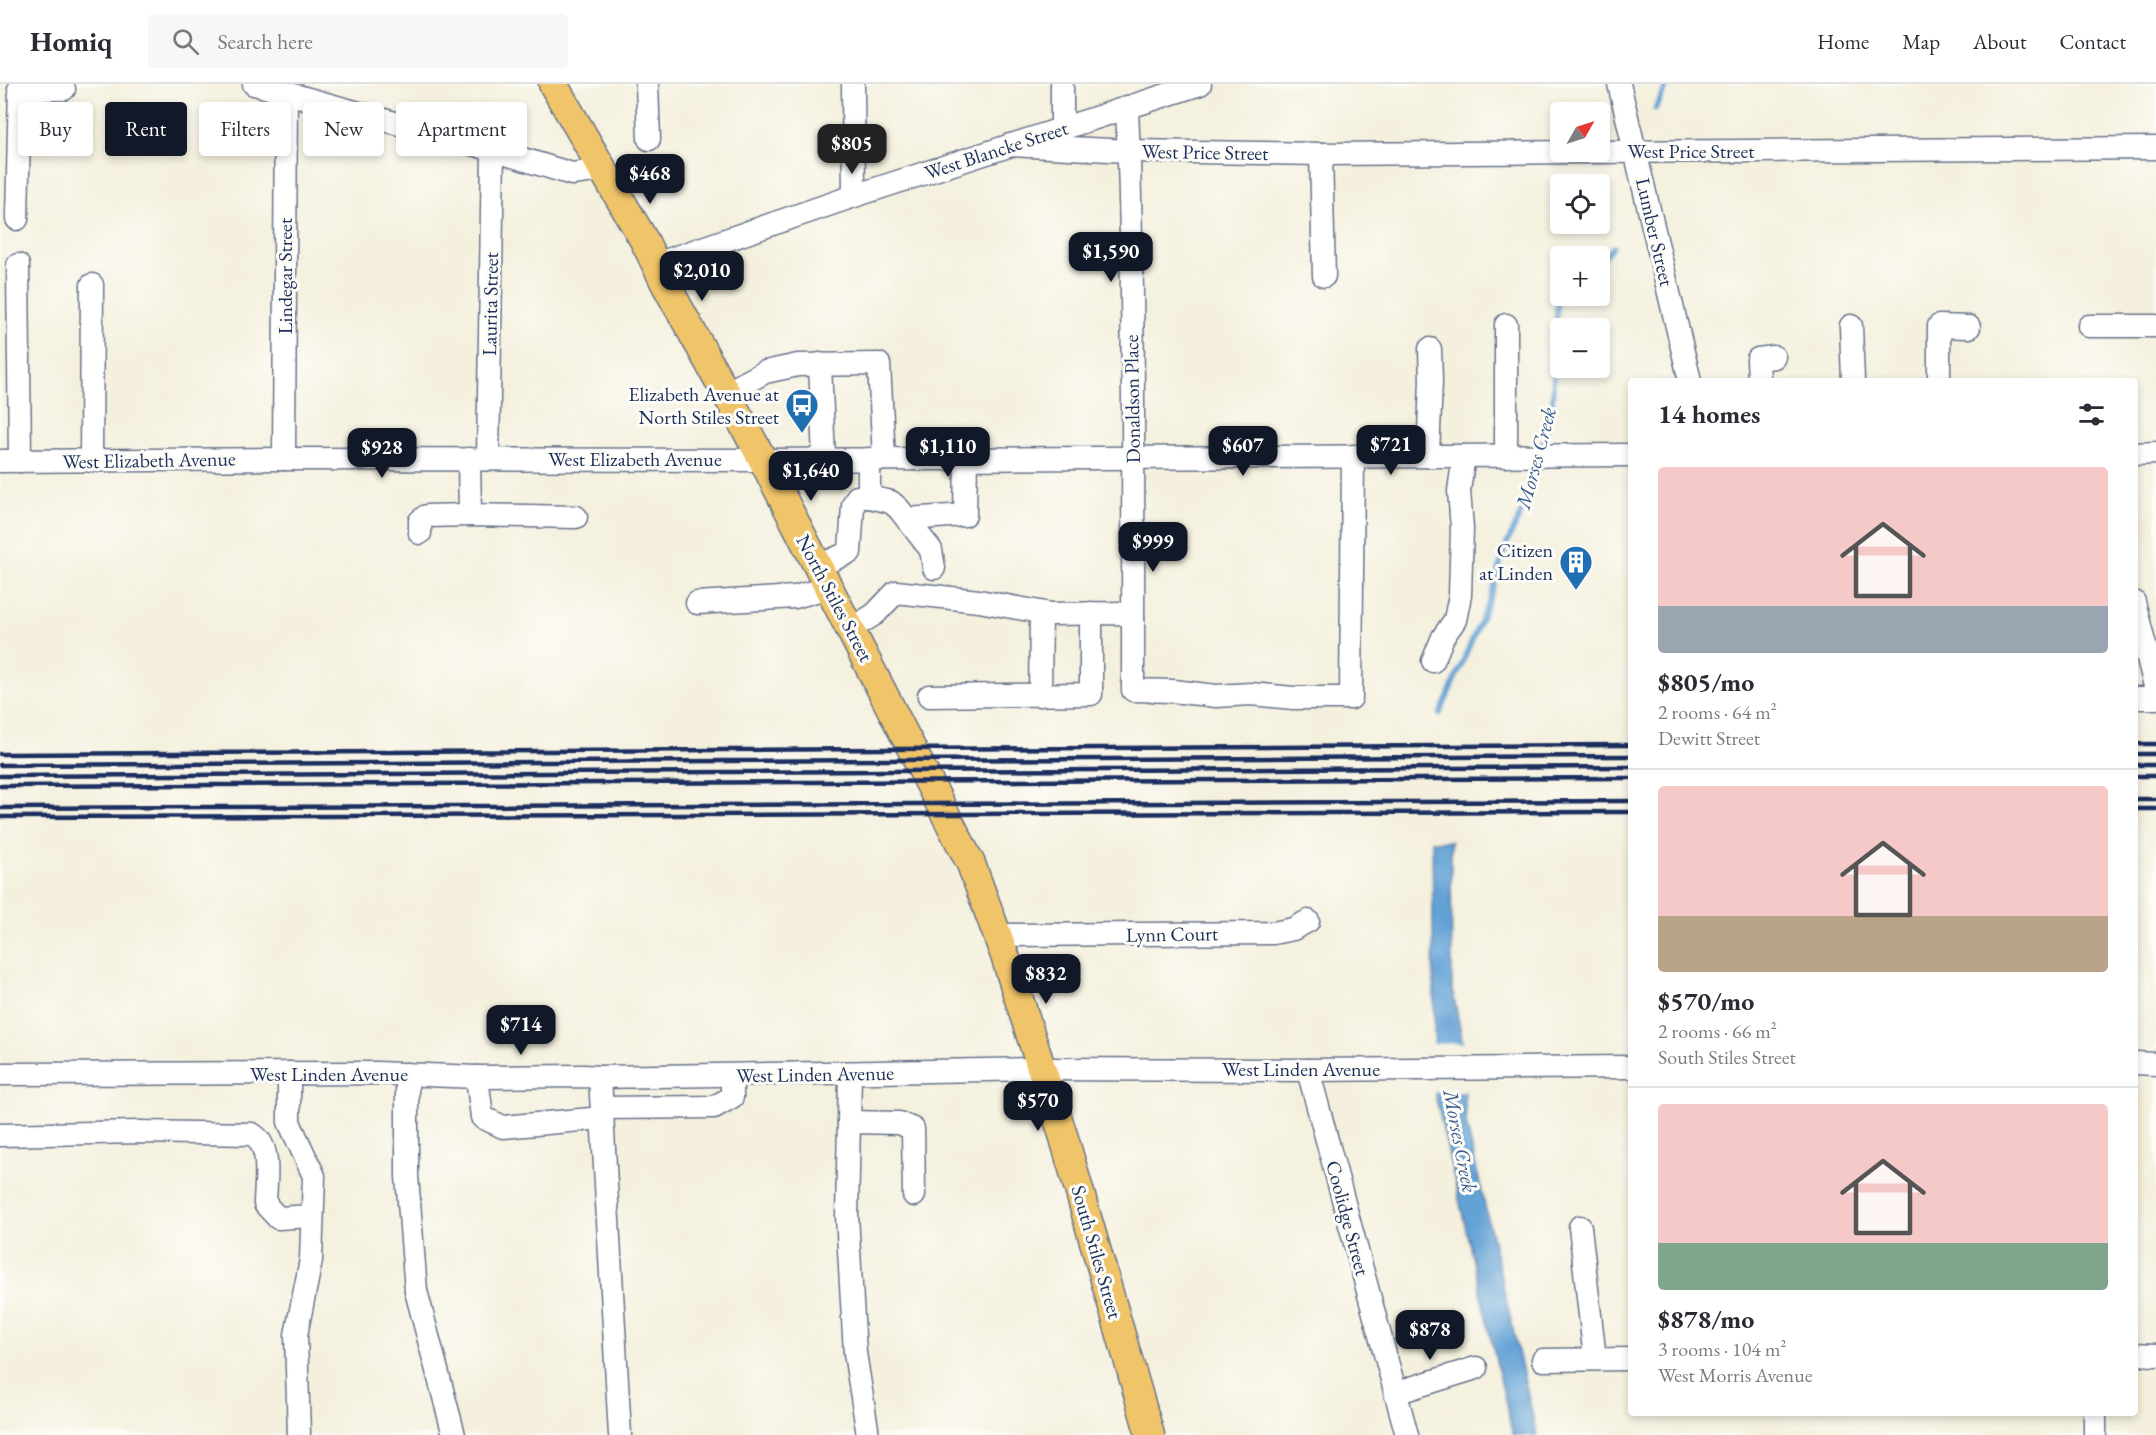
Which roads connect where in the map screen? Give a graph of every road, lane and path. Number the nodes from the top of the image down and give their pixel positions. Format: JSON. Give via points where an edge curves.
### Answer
{"nodes":[{"id":1,"x":254,"y":84,"type":"edge"},
{"id":2,"x":553,"y":84,"type":"edge"},
{"id":3,"x":647,"y":84,"type":"edge"},
{"id":4,"x":853,"y":84,"type":"edge"},
{"id":5,"x":1062,"y":84,"type":"edge"},
{"id":6,"x":1200,"y":84,"type":"edge"},
{"id":7,"x":1619,"y":84,"type":"edge"},
{"id":8,"x":19,"y":87,"type":"edge"},
{"id":9,"x":64,"y":89,"type":"dead end"},
{"id":10,"x":286,"y":93,"type":"junction"},
{"id":11,"x":1127,"y":107,"type":"junction"},
{"id":12,"x":396,"y":123,"type":"edge"},
{"id":13,"x":1062,"y":129,"type":"junction"},
{"id":14,"x":649,"y":139,"type":"dead end"},
{"id":15,"x":1011,"y":145,"type":"junction"},
{"id":16,"x":2156,"y":148,"type":"edge"},
{"id":17,"x":1130,"y":151,"type":"junction"},
{"id":18,"x":1635,"y":152,"type":"junction"},
{"id":19,"x":1321,"y":154,"type":"junction"},
{"id":20,"x":493,"y":156,"type":"edge"},
{"id":21,"x":513,"y":156,"type":"edge"},
{"id":22,"x":602,"y":170,"type":"junction"},
{"id":23,"x":854,"y":196,"type":"junction"},
{"id":24,"x":17,"y":219,"type":"dead end"},
{"id":25,"x":656,"y":264,"type":"junction"},
{"id":26,"x":18,"y":265,"type":"dead end"},
{"id":27,"x":1324,"y":276,"type":"dead end"},
{"id":28,"x":92,"y":285,"type":"dead end"},
{"id":29,"x":1506,"y":325,"type":"dead end"},
{"id":30,"x":1851,"y":326,"type":"dead end"},
{"id":31,"x":2089,"y":326,"type":"dead end"},
{"id":32,"x":2156,"y":326,"type":"edge"},
{"id":33,"x":1969,"y":327,"type":"dead end"},
{"id":34,"x":1430,"y":349,"type":"dead end"},
{"id":35,"x":1774,"y":357,"type":"dead end"},
{"id":36,"x":820,"y":364,"type":"junction"},
{"id":37,"x":1689,"y":378,"type":"edge"},
{"id":38,"x":1759,"y":378,"type":"edge"},
{"id":39,"x":1853,"y":378,"type":"edge"},
{"id":40,"x":1939,"y":378,"type":"edge"},
{"id":41,"x":726,"y":393,"type":"junction"},
{"id":42,"x":2156,"y":453,"type":"edge"},
{"id":43,"x":2138,"y":454,"type":"edge"},
{"id":44,"x":1515,"y":455,"type":"junction"},
{"id":45,"x":1628,"y":455,"type":"edge"},
{"id":46,"x":1353,"y":456,"type":"junction"},
{"id":47,"x":1428,"y":456,"type":"junction"},
{"id":48,"x":1464,"y":456,"type":"junction"},
{"id":49,"x":1133,"y":457,"type":"junction"},
{"id":50,"x":966,"y":458,"type":"junction"},
{"id":51,"x":284,"y":459,"type":"junction"},
{"id":52,"x":478,"y":459,"type":"junction"},
{"id":53,"x":824,"y":459,"type":"junction"},
{"id":54,"x":876,"y":459,"type":"junction"},
{"id":55,"x":91,"y":460,"type":"junction"},
{"id":56,"x":763,"y":460,"type":"junction"},
{"id":57,"x":10,"y":461,"type":"edge"},
{"id":58,"x":869,"y":497,"type":"junction"},
{"id":59,"x":470,"y":515,"type":"junction"},
{"id":60,"x":576,"y":517,"type":"dead end"},
{"id":61,"x":907,"y":519,"type":"junction"},
{"id":62,"x":420,"y":533,"type":"dead end"},
{"id":63,"x":934,"y":568,"type":"dead end"},
{"id":64,"x":824,"y":576,"type":"junction"},
{"id":65,"x":697,"y":603,"type":"dead end"},
{"id":66,"x":1041,"y":613,"type":"junction"},
{"id":67,"x":1091,"y":613,"type":"junction"},
{"id":68,"x":2138,"y":618,"type":"edge"},
{"id":69,"x":1133,"y":619,"type":"junction"},
{"id":70,"x":852,"y":629,"type":"junction"},
{"id":71,"x":1432,"y":661,"type":"dead end"},
{"id":72,"x":2156,"y":690,"type":"edge"},
{"id":73,"x":1040,"y":695,"type":"junction"},
{"id":74,"x":929,"y":696,"type":"dead end"},
{"id":75,"x":2138,"y":698,"type":"edge"},
{"id":76,"x":2156,"y":698,"type":"edge"},
{"id":77,"x":1308,"y":921,"type":"dead end"},
{"id":78,"x":998,"y":935,"type":"junction"},
{"id":79,"x":2138,"y":1064,"type":"edge"},
{"id":80,"x":2156,"y":1064,"type":"edge"},
{"id":81,"x":1628,"y":1067,"type":"edge"},
{"id":82,"x":1042,"y":1069,"type":"junction"},
{"id":83,"x":1308,"y":1070,"type":"junction"},
{"id":84,"x":289,"y":1073,"type":"junction"},
{"id":85,"x":0,"y":1074,"type":"edge"},
{"id":86,"x":406,"y":1074,"type":"junction"},
{"id":87,"x":850,"y":1074,"type":"junction"},
{"id":88,"x":732,"y":1076,"type":"junction"},
{"id":89,"x":477,"y":1077,"type":"junction"},
{"id":90,"x":600,"y":1077,"type":"junction"},
{"id":91,"x":602,"y":1113,"type":"junction"},
{"id":92,"x":849,"y":1122,"type":"junction"},
{"id":93,"x":0,"y":1136,"type":"edge"},
{"id":94,"x":914,"y":1195,"type":"dead end"},
{"id":95,"x":312,"y":1216,"type":"junction"},
{"id":96,"x":1580,"y":1227,"type":"dead end"},
{"id":97,"x":2138,"y":1354,"type":"edge"},
{"id":98,"x":2156,"y":1354,"type":"edge"},
{"id":99,"x":1595,"y":1359,"type":"junction"},
{"id":100,"x":1628,"y":1359,"type":"edge"},
{"id":101,"x":1544,"y":1360,"type":"dead end"},
{"id":102,"x":1476,"y":1368,"type":"dead end"},
{"id":103,"x":1395,"y":1393,"type":"junction"},
{"id":104,"x":2095,"y":1416,"type":"edge"},
{"id":105,"x":299,"y":1435,"type":"edge"},
{"id":106,"x":454,"y":1435,"type":"edge"},
{"id":107,"x":620,"y":1435,"type":"edge"},
{"id":108,"x":868,"y":1435,"type":"edge"},
{"id":109,"x":1150,"y":1435,"type":"edge"},
{"id":110,"x":1407,"y":1435,"type":"edge"},
{"id":111,"x":2095,"y":1435,"type":"edge"}],
"edges":[{"from":1,"to":10,"type":"street"},
{"from":2,"to":22,"type":"main road","name":"North Stiles Street"},
{"from":3,"to":14,"type":"street"},
{"from":4,"to":23,"type":"street"},
{"from":5,"to":13,"type":"street"},
{"from":6,"to":11,"type":"street","name":"West Blancke Street"},
{"from":7,"to":18,"type":"street","name":"Lumber Street"},
{"from":8,"to":9,"type":"street"},
{"from":8,"to":24,"type":"street"},
{"from":10,"to":12,"type":"street"},
{"from":10,"to":51,"type":"street","name":"Lindegar Street"},
{"from":11,"to":13,"type":"street","name":"West Blancke Street"},
{"from":11,"to":17,"type":"street","name":"Donaldson Place"},
{"from":13,"to":15,"type":"street","name":"West Blancke Street"},
{"from":15,"to":17,"type":"street","name":"West Price Street"},
{"from":15,"to":23,"type":"street","name":"West Blancke Street"},
{"from":16,"to":18,"type":"street","name":"West Price Street"},
{"from":17,"to":19,"type":"street","name":"West Price Street"},
{"from":17,"to":49,"type":"street","name":"Donaldson Place"},
{"from":18,"to":19,"type":"street","name":"West Price Street"},
{"from":18,"to":37,"type":"street","name":"Lumber Street"},
{"from":19,"to":27,"type":"street"},
{"from":20,"to":52,"type":"street","name":"Laurita Street"},
{"from":21,"to":22,"type":"street","via":[[572,174]]},
{"from":22,"to":25,"type":"main road","name":"North Stiles Street"},
{"from":23,"to":25,"type":"street","name":"West Blancke Street"},
{"from":25,"to":41,"type":"main road","name":"North Stiles Street"},
{"from":26,"to":57,"type":"street"},
{"from":28,"to":55,"type":"street"},
{"from":29,"to":44,"type":"street"},
{"from":30,"to":39,"type":"street"},
{"from":31,"to":32,"type":"street"},
{"from":33,"to":40,"type":"street","via":[[1939,326]]},
{"from":34,"to":47,"type":"street"},
{"from":35,"to":38,"type":"street","via":[[1758,360]]},
{"from":36,"to":41,"type":"street","via":[[765,372]]},
{"from":36,"to":53,"type":"street"},
{"from":36,"to":54,"type":"street","via":[[879,364]]},
{"from":41,"to":56,"type":"main road","name":"North Stiles Street"},
{"from":42,"to":43,"type":"street"},
{"from":44,"to":45,"type":"street","name":"West Elizabeth Avenue"},
{"from":44,"to":48,"type":"street","name":"West Elizabeth Avenue"},
{"from":46,"to":47,"type":"street","name":"West Elizabeth Avenue"},
{"from":46,"to":49,"type":"street","name":"West Elizabeth Avenue"},
{"from":46,"to":69,"type":"street","name":"Donaldson Place","via":[[1351,698],[1133,690]]},
{"from":47,"to":48,"type":"street","name":"West Elizabeth Avenue"},
{"from":48,"to":71,"type":"street","via":[[1459,491],[1460,595],[1455,620]]},
{"from":49,"to":50,"type":"street","name":"West Elizabeth Avenue"},
{"from":49,"to":69,"type":"street","name":"Donaldson Place"},
{"from":50,"to":54,"type":"street","name":"West Elizabeth Avenue"},
{"from":50,"to":61,"type":"street","via":[[966,515]]},
{"from":51,"to":52,"type":"street","name":"West Elizabeth Avenue"},
{"from":51,"to":55,"type":"street","name":"West Elizabeth Avenue"},
{"from":52,"to":56,"type":"street","name":"West Elizabeth Avenue"},
{"from":52,"to":59,"type":"street","name":"Laurita Street"},
{"from":53,"to":54,"type":"street","name":"West Elizabeth Avenue"},
{"from":53,"to":56,"type":"street","name":"West Elizabeth Avenue"},
{"from":54,"to":58,"type":"street"},
{"from":55,"to":57,"type":"street","name":"West Elizabeth Avenue"},
{"from":56,"to":64,"type":"main road","name":"North Stiles Street"},
{"from":58,"to":61,"type":"street","via":[[891,502]]},
{"from":58,"to":64,"type":"street","via":[[857,497],[853,505],[850,552]]},
{"from":59,"to":60,"type":"street"},
{"from":59,"to":62,"type":"street","via":[[426,516],[420,521]]},
{"from":61,"to":63,"type":"street","via":[[931,550]]},
{"from":64,"to":65,"type":"street","via":[[795,597]]},
{"from":64,"to":70,"type":"main road","name":"North Stiles Street"},
{"from":66,"to":67,"type":"street"},
{"from":66,"to":70,"type":"street","via":[[896,592],[875,614]]},
{"from":66,"to":73,"type":"street"},
{"from":67,"to":69,"type":"street","via":[[1122,613]]},
{"from":67,"to":73,"type":"street","via":[[1091,694]]},
{"from":68,"to":72,"type":"street"},
{"from":70,"to":78,"type":"main road","name":"North Stiles Street","via":[[970,864]]},
{"from":73,"to":74,"type":"street"},
{"from":75,"to":76,"type":"street"},
{"from":77,"to":78,"type":"street","name":"Lynn Court","via":[[1273,933]]},
{"from":78,"to":82,"type":"main road","name":"North Stiles Street"},
{"from":79,"to":80,"type":"street"},
{"from":81,"to":83,"type":"street","name":"West Linden Avenue"},
{"from":82,"to":83,"type":"street","name":"West Linden Avenue"},
{"from":82,"to":87,"type":"street","name":"West Linden Avenue"},
{"from":82,"to":109,"type":"main road","name":"South Stiles Street"},
{"from":83,"to":103,"type":"street","name":"Coolidge Street"},
{"from":84,"to":85,"type":"street","name":"West Linden Avenue"},
{"from":84,"to":86,"type":"street","name":"West Linden Avenue"},
{"from":84,"to":95,"type":"street","via":[[289,1122],[314,1176]]},
{"from":86,"to":89,"type":"street","name":"West Linden Avenue"},
{"from":86,"to":106,"type":"street","via":[[407,1176],[417,1291]]},
{"from":87,"to":88,"type":"street","name":"West Linden Avenue"},
{"from":87,"to":92,"type":"street"},
{"from":88,"to":90,"type":"street","name":"West Linden Avenue"},
{"from":88,"to":91,"type":"street","via":[[732,1096],[714,1107]]},
{"from":89,"to":90,"type":"street","name":"West Linden Avenue"},
{"from":89,"to":91,"type":"street","via":[[482,1117],[503,1127]]},
{"from":90,"to":91,"type":"street"},
{"from":91,"to":107,"type":"street"},
{"from":92,"to":94,"type":"street","via":[[898,1123],[913,1129]]},
{"from":92,"to":108,"type":"street","via":[[847,1216],[855,1353]]},
{"from":93,"to":95,"type":"street","via":[[252,1134],[261,1142],[266,1161],[265,1204],[278,1218]]},
{"from":95,"to":105,"type":"street","via":[[311,1260],[296,1335]]},
{"from":96,"to":99,"type":"street"},
{"from":97,"to":98,"type":"street"},
{"from":99,"to":100,"type":"street"},
{"from":99,"to":101,"type":"street"},
{"from":102,"to":103,"type":"street"},
{"from":103,"to":110,"type":"street","name":"Coolidge Street"},
{"from":104,"to":111,"type":"street"}]}
